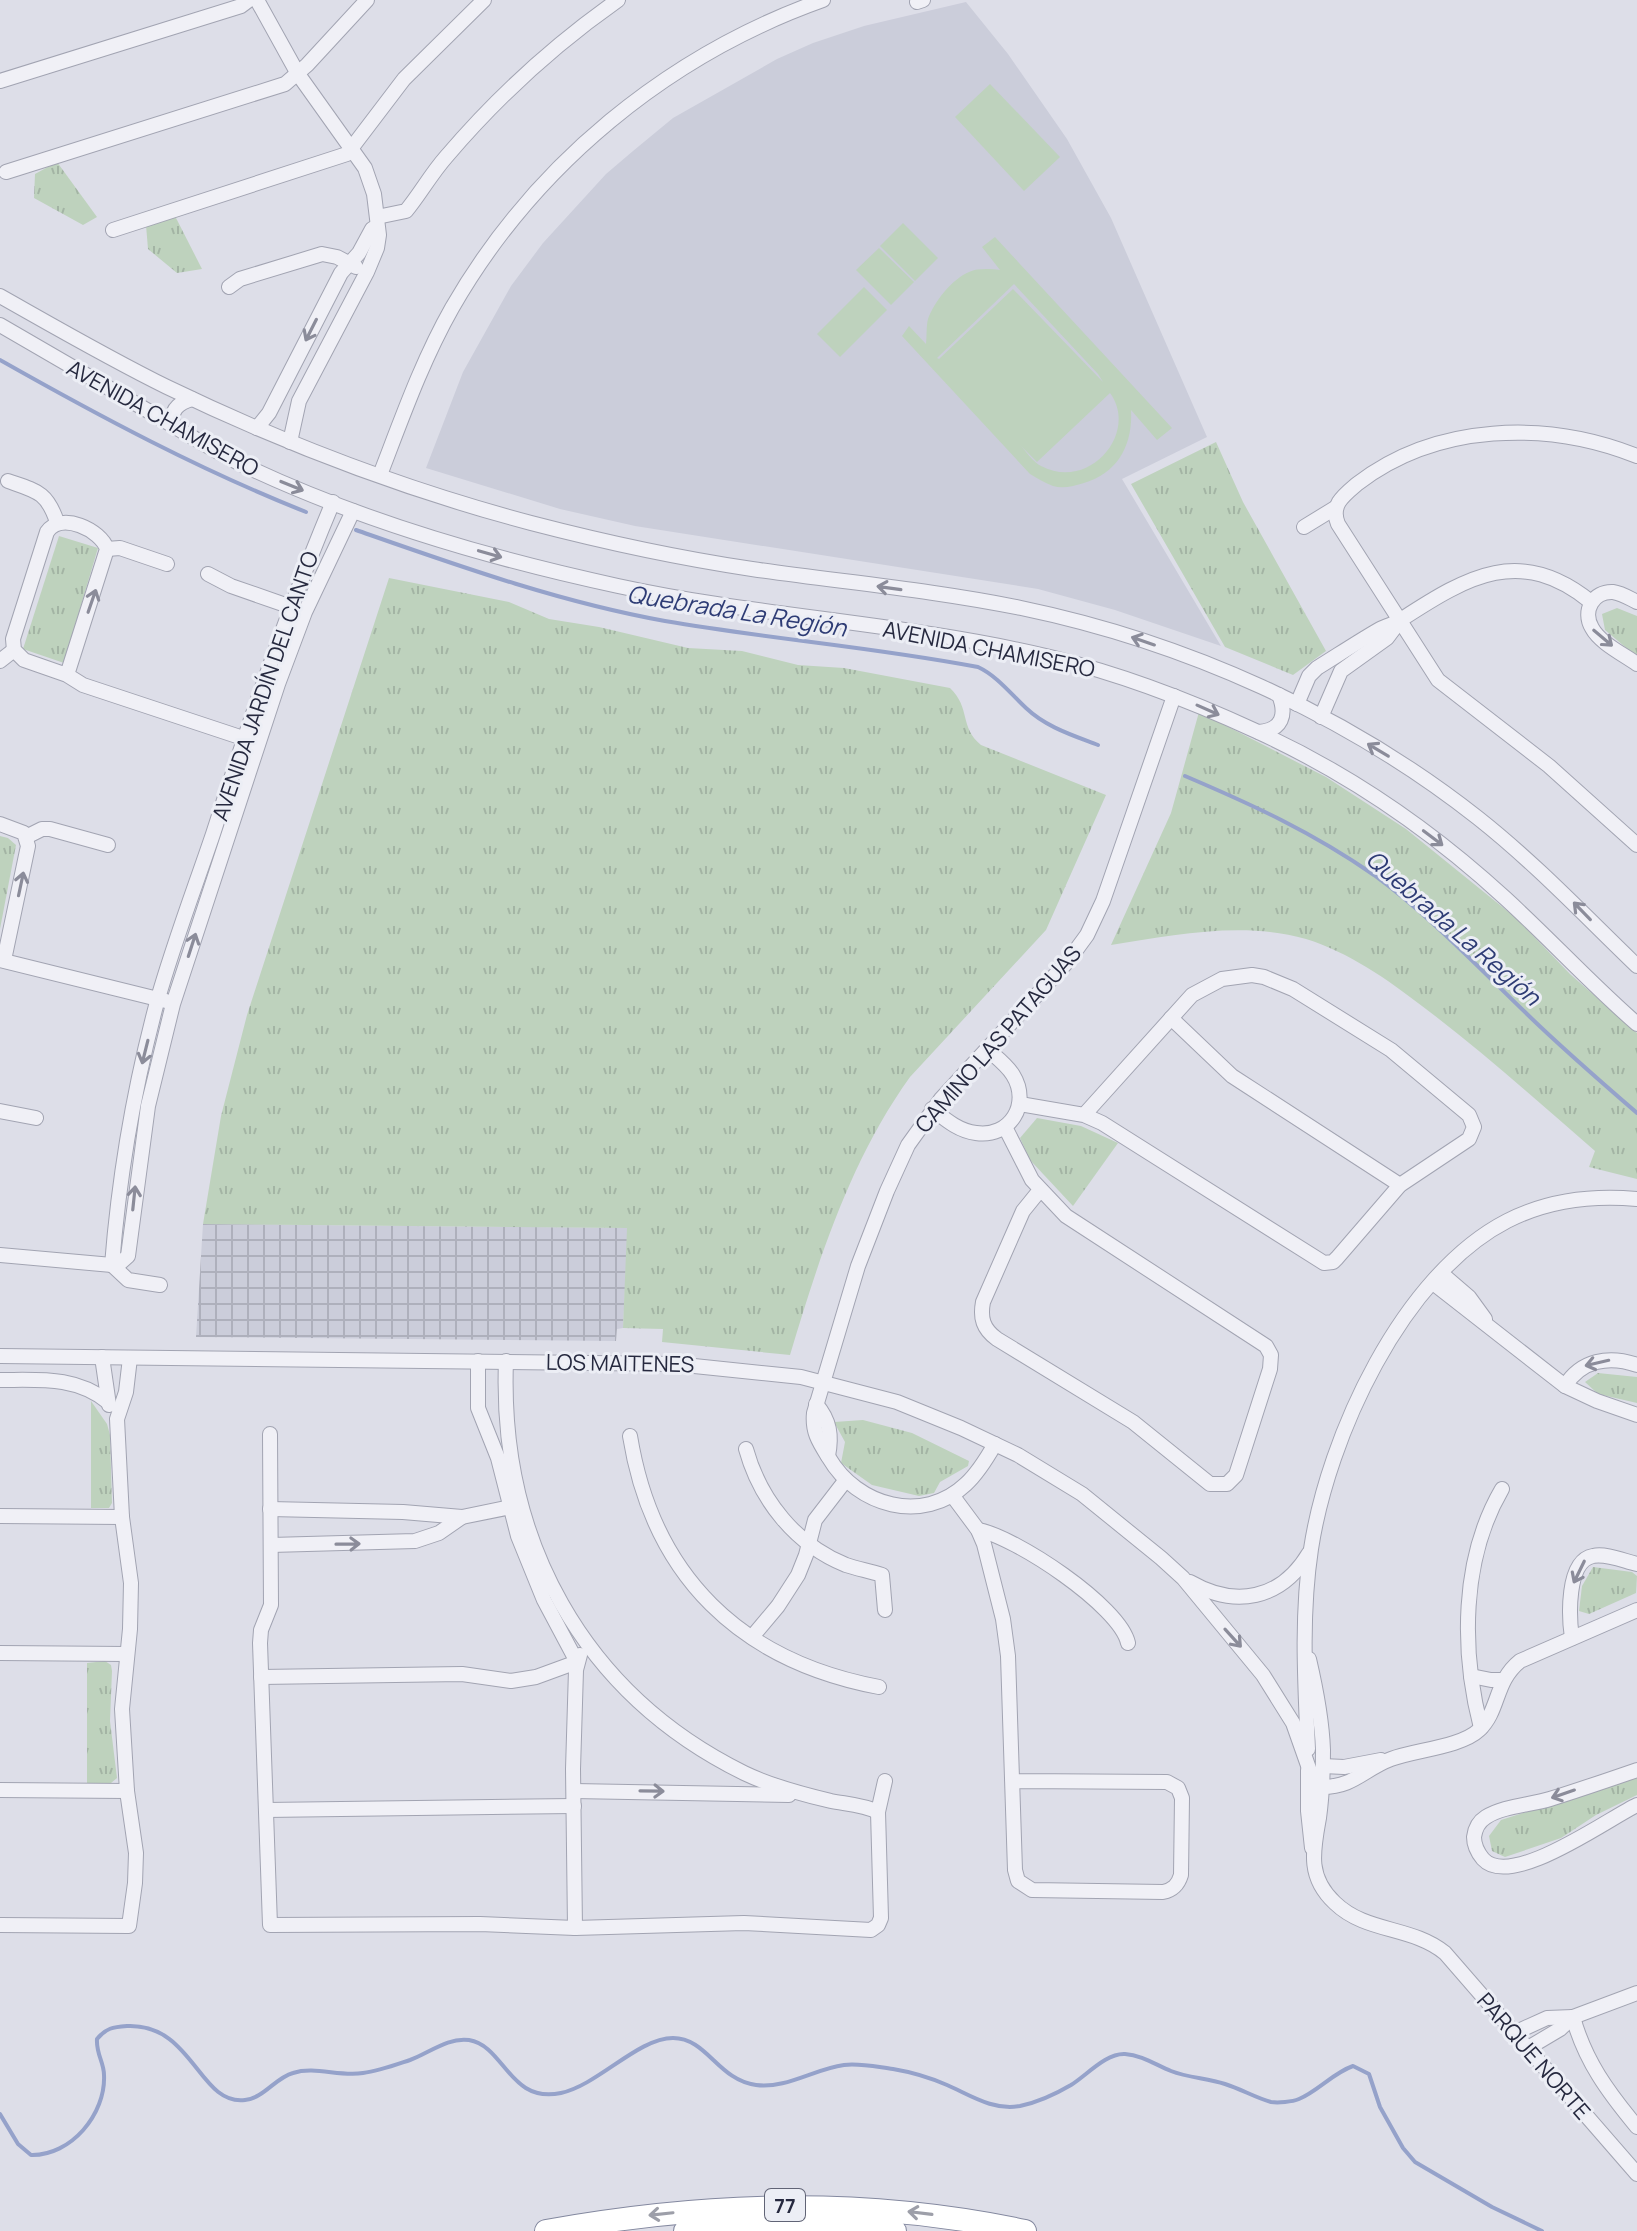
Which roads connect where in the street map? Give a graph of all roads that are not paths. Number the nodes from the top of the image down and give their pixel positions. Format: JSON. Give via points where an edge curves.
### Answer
{"nodes":[{"id":1,"x":249,"y":0,"type":"edge"},
{"id":2,"x":257,"y":0,"type":"edge"},
{"id":3,"x":367,"y":0,"type":"edge"},
{"id":4,"x":484,"y":0,"type":"edge"},
{"id":5,"x":618,"y":0,"type":"edge"},
{"id":6,"x":823,"y":0,"type":"edge"},
{"id":7,"x":298,"y":74,"type":"junction"},
{"id":8,"x":0,"y":81,"type":"edge"},
{"id":9,"x":353,"y":148,"type":"junction"},
{"id":10,"x":6,"y":172,"type":"dead end"},
{"id":11,"x":377,"y":221,"type":"junction"},
{"id":12,"x":113,"y":230,"type":"dead end"},
{"id":13,"x":350,"y":264,"type":"junction"},
{"id":14,"x":367,"y":272,"type":"junction"},
{"id":15,"x":229,"y":287,"type":"dead end"},
{"id":16,"x":0,"y":296,"type":"edge"},
{"id":17,"x":0,"y":325,"type":"edge"},
{"id":18,"x":192,"y":399,"type":"junction"},
{"id":19,"x":173,"y":426,"type":"junction"},
{"id":20,"x":257,"y":428,"type":"junction"},
{"id":21,"x":290,"y":442,"type":"junction"},
{"id":22,"x":1637,"y":456,"type":"edge"},
{"id":23,"x":380,"y":475,"type":"junction"},
{"id":24,"x":8,"y":481,"type":"dead end"},
{"id":25,"x":333,"y":502,"type":"junction"},
{"id":26,"x":1335,"y":508,"type":"junction"},
{"id":27,"x":353,"y":511,"type":"junction"},
{"id":28,"x":57,"y":522,"type":"junction"},
{"id":29,"x":1304,"y":527,"type":"dead end"},
{"id":30,"x":107,"y":549,"type":"junction"},
{"id":31,"x":167,"y":564,"type":"dead end"},
{"id":32,"x":208,"y":574,"type":"dead end"},
{"id":33,"x":1591,"y":602,"type":"junction"},
{"id":34,"x":1637,"y":602,"type":"edge"},
{"id":35,"x":290,"y":605,"type":"junction"},
{"id":36,"x":305,"y":612,"type":"junction"},
{"id":37,"x":1399,"y":622,"type":"junction"},
{"id":38,"x":14,"y":650,"type":"junction"},
{"id":39,"x":0,"y":661,"type":"edge"},
{"id":40,"x":1637,"y":664,"type":"edge"},
{"id":41,"x":67,"y":675,"type":"junction"},
{"id":42,"x":1279,"y":695,"type":"junction"},
{"id":43,"x":1174,"y":696,"type":"junction"},
{"id":44,"x":1297,"y":704,"type":"junction"},
{"id":45,"x":1321,"y":717,"type":"junction"},
{"id":46,"x":1259,"y":732,"type":"junction"},
{"id":47,"x":251,"y":741,"type":"junction"},
{"id":48,"x":0,"y":824,"type":"edge"},
{"id":49,"x":26,"y":837,"type":"junction"},
{"id":50,"x":108,"y":845,"type":"dead end"},
{"id":51,"x":1637,"y":845,"type":"edge"},
{"id":52,"x":208,"y":874,"type":"junction"},
{"id":53,"x":2,"y":960,"type":"edge"},
{"id":54,"x":1637,"y":966,"type":"edge"},
{"id":55,"x":158,"y":999,"type":"junction"},
{"id":56,"x":173,"y":1004,"type":"junction"},
{"id":57,"x":1171,"y":1018,"type":"junction"},
{"id":58,"x":1637,"y":1024,"type":"edge"},
{"id":59,"x":987,"y":1049,"type":"junction"},
{"id":60,"x":1020,"y":1104,"type":"junction"},
{"id":61,"x":932,"y":1109,"type":"junction"},
{"id":62,"x":0,"y":1111,"type":"edge"},
{"id":63,"x":1084,"y":1115,"type":"junction"},
{"id":64,"x":36,"y":1118,"type":"dead end"},
{"id":65,"x":1005,"y":1127,"type":"junction"},
{"id":66,"x":135,"y":1133,"type":"junction"},
{"id":67,"x":1400,"y":1185,"type":"junction"},
{"id":68,"x":1040,"y":1190,"type":"junction"},
{"id":69,"x":1637,"y":1199,"type":"edge"},
{"id":70,"x":0,"y":1255,"type":"edge"},
{"id":71,"x":112,"y":1265,"type":"junction"},
{"id":72,"x":1437,"y":1278,"type":"junction"},
{"id":73,"x":160,"y":1285,"type":"dead end"},
{"id":74,"x":0,"y":1356,"type":"edge"},
{"id":75,"x":102,"y":1357,"type":"junction"},
{"id":76,"x":130,"y":1358,"type":"junction"},
{"id":77,"x":478,"y":1361,"type":"junction"},
{"id":78,"x":506,"y":1361,"type":"junction"},
{"id":79,"x":1637,"y":1365,"type":"edge"},
{"id":80,"x":0,"y":1380,"type":"edge"},
{"id":81,"x":822,"y":1382,"type":"junction"},
{"id":82,"x":1565,"y":1386,"type":"junction"},
{"id":83,"x":108,"y":1402,"type":"junction"},
{"id":84,"x":1637,"y":1415,"type":"edge"},
{"id":85,"x":117,"y":1419,"type":"junction"},
{"id":86,"x":270,"y":1434,"type":"dead end"},
{"id":87,"x":630,"y":1436,"type":"dead end"},
{"id":88,"x":995,"y":1444,"type":"junction"},
{"id":89,"x":746,"y":1449,"type":"dead end"},
{"id":90,"x":845,"y":1481,"type":"junction"},
{"id":91,"x":1502,"y":1489,"type":"dead end"},
{"id":92,"x":952,"y":1495,"type":"junction"},
{"id":93,"x":515,"y":1506,"type":"junction"},
{"id":94,"x":270,"y":1509,"type":"junction"},
{"id":95,"x":0,"y":1516,"type":"edge"},
{"id":96,"x":122,"y":1517,"type":"junction"},
{"id":97,"x":462,"y":1517,"type":"junction"},
{"id":98,"x":978,"y":1530,"type":"junction"},
{"id":99,"x":808,"y":1544,"type":"junction"},
{"id":100,"x":271,"y":1545,"type":"junction"},
{"id":101,"x":1311,"y":1549,"type":"junction"},
{"id":102,"x":1637,"y":1564,"type":"edge"},
{"id":103,"x":1183,"y":1578,"type":"junction"},
{"id":104,"x":885,"y":1610,"type":"dead end"},
{"id":105,"x":1637,"y":1610,"type":"edge"},
{"id":106,"x":752,"y":1637,"type":"junction"},
{"id":107,"x":1572,"y":1638,"type":"junction"},
{"id":108,"x":1128,"y":1643,"type":"dead end"},
{"id":109,"x":586,"y":1644,"type":"junction"},
{"id":110,"x":0,"y":1653,"type":"edge"},
{"id":111,"x":126,"y":1654,"type":"junction"},
{"id":112,"x":577,"y":1662,"type":"junction"},
{"id":113,"x":1471,"y":1676,"type":"junction"},
{"id":114,"x":261,"y":1677,"type":"junction"},
{"id":115,"x":1503,"y":1680,"type":"junction"},
{"id":116,"x":879,"y":1687,"type":"dead end"},
{"id":117,"x":1481,"y":1728,"type":"junction"},
{"id":118,"x":1389,"y":1760,"type":"junction"},
{"id":119,"x":1315,"y":1767,"type":"junction"},
{"id":120,"x":1637,"y":1770,"type":"edge"},
{"id":121,"x":752,"y":1776,"type":"junction"},
{"id":122,"x":885,"y":1781,"type":"dead end"},
{"id":123,"x":1012,"y":1781,"type":"junction"},
{"id":124,"x":1322,"y":1787,"type":"junction"},
{"id":125,"x":0,"y":1790,"type":"edge"},
{"id":126,"x":127,"y":1791,"type":"junction"},
{"id":127,"x":742,"y":1792,"type":"junction"},
{"id":128,"x":809,"y":1796,"type":"junction"},
{"id":129,"x":574,"y":1798,"type":"junction"},
{"id":130,"x":1637,"y":1805,"type":"edge"},
{"id":131,"x":266,"y":1810,"type":"junction"},
{"id":132,"x":878,"y":1812,"type":"junction"},
{"id":133,"x":1312,"y":1848,"type":"junction"},
{"id":134,"x":0,"y":1925,"type":"edge"},
{"id":135,"x":575,"y":1928,"type":"junction"},
{"id":136,"x":1637,"y":1993,"type":"edge"},
{"id":137,"x":1573,"y":2017,"type":"junction"},
{"id":138,"x":1514,"y":2033,"type":"junction"},
{"id":139,"x":1528,"y":2048,"type":"junction"},
{"id":140,"x":1637,"y":2127,"type":"edge"},
{"id":141,"x":1637,"y":2174,"type":"edge"},
{"id":142,"x":546,"y":2231,"type":"edge"},
{"id":143,"x":685,"y":2231,"type":"edge"},
{"id":144,"x":895,"y":2231,"type":"edge"},
{"id":145,"x":1025,"y":2231,"type":"edge"}],
"edges":[{"from":1,"to":8,"type":"street"},
{"from":2,"to":7,"type":"street"},
{"from":3,"to":7,"type":"street"},
{"from":4,"to":9,"type":"street","via":[[404,79]]},
{"from":5,"to":11,"type":"street","via":[[501,97],[406,211]]},
{"from":6,"to":23,"type":"street","via":[[760,26],[674,74],[617,114],[540,185],[490,247],[451,309],[412,390]]},
{"from":7,"to":9,"type":"street"},
{"from":7,"to":10,"type":"street","via":[[285,84]]},
{"from":9,"to":11,"type":"street","via":[[372,186]]},
{"from":9,"to":12,"type":"street","via":[[335,159]]},
{"from":11,"to":13,"type":"street"},
{"from":11,"to":14,"type":"street","via":[[377,248]]},
{"from":13,"to":14,"type":"street"},
{"from":13,"to":15,"type":"street","via":[[322,254]]},
{"from":13,"to":20,"type":"street","one_way":true},
{"from":14,"to":21,"type":"street","via":[[299,401]]},
{"from":16,"to":18,"type":"street","name":"AVENIDA CHAMISERO"},
{"from":17,"to":19,"type":"street","name":"AVENIDA CHAMISERO"},
{"from":18,"to":19,"type":"street","via":[[175,409]]},
{"from":18,"to":20,"type":"street","name":"AVENIDA CHAMISERO"},
{"from":19,"to":25,"type":"street","name":"AVENIDA CHAMISERO","one_way":true,"via":[[240,463]]},
{"from":20,"to":21,"type":"street","name":"AVENIDA CHAMISERO"},
{"from":21,"to":23,"type":"street","name":"AVENIDA CHAMISERO"},
{"from":22,"to":26,"type":"street","via":[[1569,435],[1474,436],[1380,469],[1345,494]]},
{"from":42,"to":23,"type":"street","name":"AVENIDA CHAMISERO","one_way":true,"via":[[1190,657],[1053,615],[644,550],[504,515]]},
{"from":24,"to":28,"type":"street","via":[[47,498]]},
{"from":25,"to":27,"type":"street","name":"AVENIDA CHAMISERO"},
{"from":25,"to":35,"type":"street","name":"AVENIDA JARDÍN DEL CANTO"},
{"from":26,"to":29,"type":"street"},
{"from":26,"to":37,"type":"street","via":[[1338,524]]},
{"from":27,"to":36,"type":"street","name":"AVENIDA JARDÍN DEL CANTO"},
{"from":27,"to":43,"type":"street","name":"AVENIDA CHAMISERO","one_way":true,"via":[[598,582],[1019,650]]},
{"from":28,"to":30,"type":"street","via":[[74,524],[102,539]]},
{"from":28,"to":38,"type":"street","via":[[47,532]]},
{"from":30,"to":31,"type":"street","via":[[120,548]]},
{"from":41,"to":30,"type":"street","one_way":true},
{"from":32,"to":35,"type":"street"},
{"from":33,"to":34,"type":"street","via":[[1612,592]]},
{"from":33,"to":37,"type":"street","via":[[1558,580],[1507,570],[1452,587]]},
{"from":33,"to":40,"type":"street","one_way":true,"via":[[1588,616],[1594,632]]},
{"from":35,"to":36,"type":"street"},
{"from":35,"to":47,"type":"street","name":"AVENIDA JARDÍN DEL CANTO"},
{"from":36,"to":47,"type":"street","name":"AVENIDA JARDÍN DEL CANTO"},
{"from":37,"to":44,"type":"street","via":[[1317,668]]},
{"from":37,"to":45,"type":"street","via":[[1387,638],[1344,667]]},
{"from":37,"to":51,"type":"street","via":[[1443,686],[1549,766]]},
{"from":38,"to":39,"type":"street"},
{"from":38,"to":41,"type":"street","via":[[24,660]]},
{"from":41,"to":47,"type":"street","via":[[83,685]]},
{"from":42,"to":44,"type":"street","name":"AVENIDA CHAMISERO"},
{"from":42,"to":46,"type":"street","via":[[1284,708],[1280,723]]},
{"from":43,"to":46,"type":"street","name":"AVENIDA CHAMISERO","one_way":true},
{"from":43,"to":59,"type":"street","name":"CAMINO LAS PATAGUAS","via":[[1093,924],[1068,961]]},
{"from":44,"to":45,"type":"street","name":"AVENIDA CHAMISERO"},
{"from":54,"to":45,"type":"street","name":"AVENIDA CHAMISERO","one_way":true,"via":[[1566,894],[1478,818],[1405,766]]},
{"from":46,"to":58,"type":"street","name":"AVENIDA CHAMISERO","one_way":true,"via":[[1360,788],[1453,854]]},
{"from":47,"to":52,"type":"street","name":"AVENIDA JARDÍN DEL CANTO"},
{"from":48,"to":49,"type":"street"},
{"from":49,"to":50,"type":"street","via":[[50,829]]},
{"from":53,"to":49,"type":"street","one_way":true,"via":[[28,851]]},
{"from":52,"to":55,"type":"street","name":"AVENIDA JARDÍN DEL CANTO"},
{"from":56,"to":52,"type":"street","name":"AVENIDA JARDÍN DEL CANTO","one_way":true},
{"from":53,"to":55,"type":"street"},
{"from":55,"to":56,"type":"street"},
{"from":55,"to":66,"type":"street","name":"AVENIDA JARDÍN DEL CANTO","one_way":true},
{"from":56,"to":66,"type":"street","name":"AVENIDA JARDÍN DEL CANTO"},
{"from":57,"to":63,"type":"street"},
{"from":57,"to":67,"type":"street","via":[[1232,1076]]},
{"from":57,"to":67,"type":"street","via":[[1210,983],[1252,975],[1293,989],[1391,1050],[1474,1124],[1469,1139]]},
{"from":59,"to":60,"type":"street","via":[[1012,1073]]},
{"from":59,"to":61,"type":"street","name":"CAMINO LAS PATAGUAS"},
{"from":60,"to":63,"type":"street"},
{"from":60,"to":65,"type":"street"},
{"from":61,"to":65,"type":"street","via":[[973,1133]]},
{"from":61,"to":81,"type":"street","name":"CAMINO LAS PATAGUAS","via":[[908,1145],[874,1224]]},
{"from":62,"to":64,"type":"street"},
{"from":63,"to":67,"type":"street","via":[[1324,1263],[1337,1258]]},
{"from":65,"to":68,"type":"street"},
{"from":66,"to":71,"type":"street","name":"AVENIDA JARDÍN DEL CANTO","via":[[131,1246],[123,1262]]},
{"from":68,"to":68,"type":"street","via":[[1075,1222],[1269,1350],[1270,1369],[1236,1475],[1227,1484],[1206,1482],[1151,1435],[985,1327],[983,1302],[1023,1211]]},
{"from":69,"to":72,"type":"street","via":[[1580,1199],[1522,1214],[1473,1243]]},
{"from":70,"to":71,"type":"street"},
{"from":71,"to":73,"type":"street","via":[[128,1280]]},
{"from":72,"to":82,"type":"street"},
{"from":72,"to":101,"type":"street","via":[[1393,1337],[1351,1415],[1329,1474]]},
{"from":74,"to":75,"type":"street","name":"LOS MAITENES"},
{"from":75,"to":76,"type":"street","name":"LOS MAITENES"},
{"from":75,"to":83,"type":"street"},
{"from":76,"to":77,"type":"street","name":"LOS MAITENES"},
{"from":76,"to":85,"type":"street"},
{"from":77,"to":78,"type":"street","name":"LOS MAITENES"},
{"from":77,"to":93,"type":"street","via":[[478,1408]]},
{"from":78,"to":81,"type":"street","name":"LOS MAITENES","via":[[709,1366]]},
{"from":78,"to":93,"type":"street"},
{"from":79,"to":82,"type":"street","one_way":true,"via":[[1619,1360],[1590,1363]]},
{"from":80,"to":83,"type":"street","via":[[74,1383]]},
{"from":81,"to":88,"type":"street","name":"LOS MAITENES","via":[[897,1402]]},
{"from":81,"to":90,"type":"street","name":"CAMINO LAS PATAGUAS","via":[[816,1404],[830,1429],[828,1456]]},
{"from":82,"to":84,"type":"street"},
{"from":83,"to":85,"type":"street"},
{"from":85,"to":96,"type":"street"},
{"from":86,"to":94,"type":"street"},
{"from":87,"to":106,"type":"street","via":[[645,1497],[671,1553],[699,1591]]},
{"from":88,"to":92,"type":"street","via":[[975,1475]]},
{"from":88,"to":103,"type":"street","name":"LOS MAITENES","via":[[1082,1494]]},
{"from":89,"to":99,"type":"street","via":[[764,1493]]},
{"from":90,"to":92,"type":"street","via":[[892,1506],[929,1504]]},
{"from":90,"to":99,"type":"street","via":[[815,1520]]},
{"from":91,"to":113,"type":"street","via":[[1486,1522],[1475,1565],[1469,1614]]},
{"from":92,"to":98,"type":"street"},
{"from":93,"to":97,"type":"street"},
{"from":93,"to":109,"type":"street","via":[[548,1580]]},
{"from":93,"to":112,"type":"street","via":[[530,1569]]},
{"from":94,"to":97,"type":"street"},
{"from":94,"to":100,"type":"street"},
{"from":95,"to":96,"type":"street"},
{"from":96,"to":111,"type":"street","via":[[131,1583]]},
{"from":100,"to":97,"type":"street","one_way":true,"via":[[415,1541]]},
{"from":98,"to":108,"type":"street","via":[[1024,1549],[1063,1576],[1118,1622]]},
{"from":98,"to":123,"type":"street","via":[[1006,1638]]},
{"from":99,"to":104,"type":"street","via":[[844,1564],[882,1575]]},
{"from":99,"to":106,"type":"street","via":[[798,1575]]},
{"from":100,"to":114,"type":"street","via":[[271,1605],[261,1630]]},
{"from":101,"to":103,"type":"street","name":"LOS MAITENES","via":[[1287,1579],[1244,1598],[1221,1596]]},
{"from":101,"to":119,"type":"street","via":[[1303,1671]]},
{"from":102,"to":107,"type":"street","one_way":true,"via":[[1597,1555],[1583,1560],[1570,1597]]},
{"from":103,"to":119,"type":"street","name":"LOS MAITENES","one_way":true,"via":[[1263,1675]]},
{"from":105,"to":107,"type":"street"},
{"from":106,"to":116,"type":"street","via":[[809,1669]]},
{"from":107,"to":115,"type":"street","via":[[1520,1661]]},
{"from":109,"to":112,"type":"street"},
{"from":109,"to":121,"type":"street","via":[[626,1690],[669,1727]]},
{"from":110,"to":111,"type":"street"},
{"from":111,"to":126,"type":"street","via":[[122,1720]]},
{"from":112,"to":114,"type":"street","via":[[511,1681],[462,1674]]},
{"from":112,"to":129,"type":"street"},
{"from":113,"to":115,"type":"street"},
{"from":113,"to":117,"type":"street"},
{"from":114,"to":131,"type":"street"},
{"from":115,"to":117,"type":"street"},
{"from":117,"to":118,"type":"street","via":[[1462,1740]]},
{"from":118,"to":119,"type":"street"},
{"from":118,"to":124,"type":"street","via":[[1350,1783]]},
{"from":119,"to":124,"type":"street"},
{"from":119,"to":133,"type":"street","via":[[1308,1811]]},
{"from":120,"to":130,"type":"street","one_way":true,"via":[[1496,1812],[1477,1826],[1474,1840],[1487,1864],[1520,1863],[1566,1847]]},
{"from":121,"to":127,"type":"street","via":[[752,1784]]},
{"from":121,"to":128,"type":"street"},
{"from":122,"to":132,"type":"street"},
{"from":123,"to":123,"type":"street","via":[[1015,1870],[1027,1889],[1163,1892],[1178,1883],[1182,1798],[1175,1785]]},
{"from":124,"to":133,"type":"street"},
{"from":125,"to":126,"type":"street"},
{"from":126,"to":134,"type":"street","via":[[136,1853],[129,1926]]},
{"from":127,"to":128,"type":"street"},
{"from":129,"to":127,"type":"street","one_way":true},
{"from":128,"to":132,"type":"street"},
{"from":129,"to":131,"type":"street"},
{"from":129,"to":135,"type":"street"},
{"from":131,"to":135,"type":"street","via":[[270,1925]]},
{"from":132,"to":135,"type":"street","via":[[881,1918],[871,1930],[744,1923]]},
{"from":133,"to":138,"type":"street","name":"PARQUE NORTE","via":[[1320,1883],[1335,1904],[1363,1922],[1428,1941]]},
{"from":136,"to":137,"type":"street"},
{"from":137,"to":138,"type":"street","via":[[1547,2018]]},
{"from":137,"to":139,"type":"street"},
{"from":137,"to":140,"type":"street","via":[[1591,2066]]},
{"from":138,"to":139,"type":"street","name":"PARQUE NORTE"},
{"from":139,"to":141,"type":"street","name":"PARQUE NORTE"},
{"from":145,"to":142,"type":"highway","number":"77","one_way":true,"via":[[913,2212],[779,2205],[641,2216]]},
{"from":143,"to":144,"type":"highway","number":"77","via":[[776,2225]]}]}
